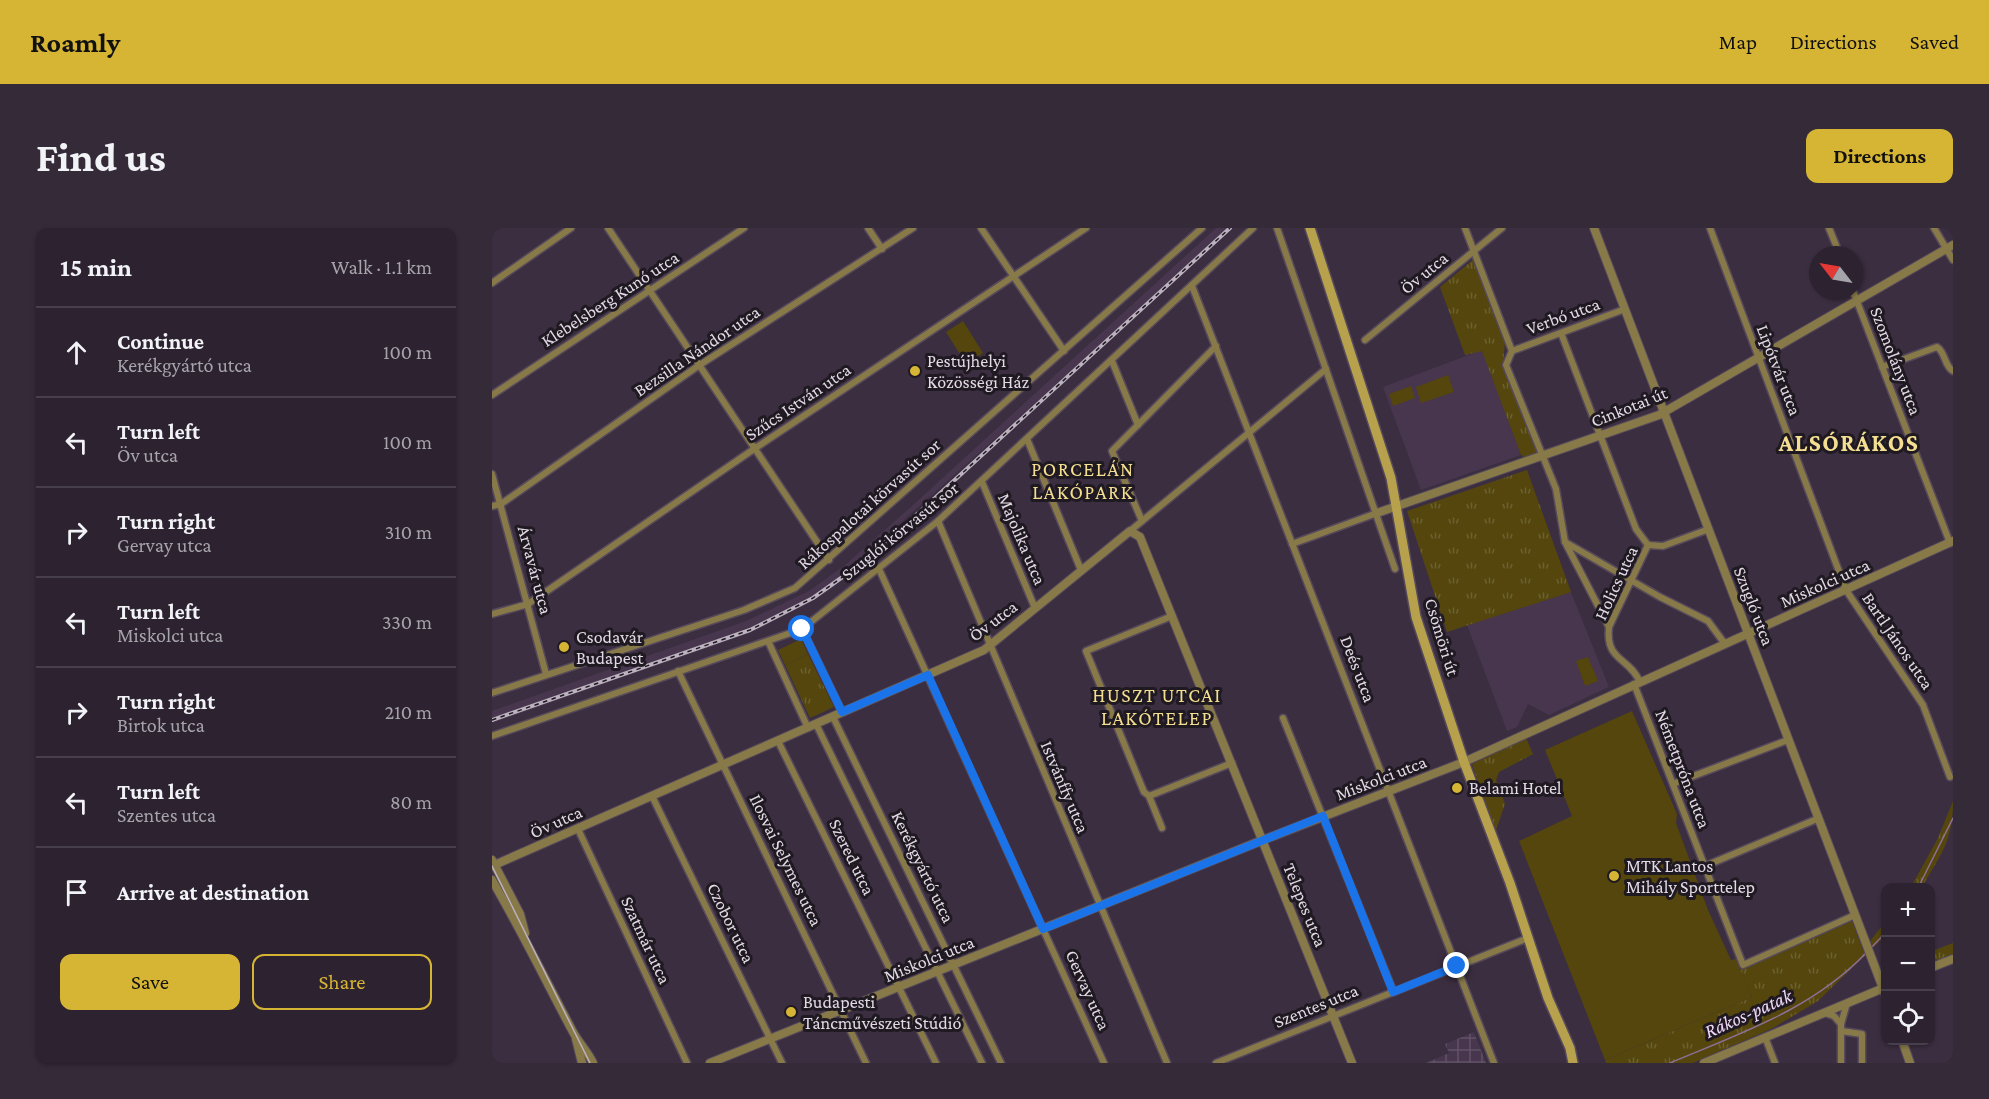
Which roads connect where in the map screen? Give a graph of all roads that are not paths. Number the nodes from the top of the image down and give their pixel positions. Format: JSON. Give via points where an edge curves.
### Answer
{"nodes":[{"id":1,"x":571,"y":228,"type":"edge"},
{"id":2,"x":608,"y":228,"type":"edge"},
{"id":3,"x":744,"y":228,"type":"edge"},
{"id":4,"x":868,"y":228,"type":"edge"},
{"id":5,"x":913,"y":228,"type":"edge"},
{"id":6,"x":981,"y":228,"type":"edge"},
{"id":7,"x":1086,"y":228,"type":"edge"},
{"id":8,"x":1202,"y":228,"type":"edge"},
{"id":9,"x":1253,"y":228,"type":"edge"},
{"id":10,"x":1277,"y":228,"type":"edge"},
{"id":11,"x":1310,"y":228,"type":"edge"},
{"id":12,"x":1465,"y":228,"type":"edge"},
{"id":13,"x":1502,"y":228,"type":"edge"},
{"id":14,"x":1594,"y":228,"type":"edge"},
{"id":15,"x":1710,"y":228,"type":"edge"},
{"id":16,"x":1829,"y":228,"type":"edge"},
{"id":17,"x":1934,"y":228,"type":"edge"},
{"id":18,"x":1836,"y":246,"type":"edge"},
{"id":19,"x":1949,"y":247,"type":"edge"},
{"id":20,"x":882,"y":249,"type":"junction"},
{"id":21,"x":1474,"y":251,"type":"junction"},
{"id":22,"x":1953,"y":260,"type":"edge"},
{"id":23,"x":1014,"y":276,"type":"junction"},
{"id":24,"x":492,"y":283,"type":"edge"},
{"id":25,"x":1192,"y":286,"type":"junction"},
{"id":26,"x":649,"y":292,"type":"junction"},
{"id":27,"x":1857,"y":301,"type":"junction"},
{"id":28,"x":1625,"y":309,"type":"junction"},
{"id":29,"x":1561,"y":333,"type":"junction"},
{"id":30,"x":1365,"y":340,"type":"dead end"},
{"id":31,"x":1216,"y":346,"type":"junction"},
{"id":32,"x":1064,"y":351,"type":"junction"},
{"id":33,"x":1512,"y":351,"type":"junction"},
{"id":34,"x":1759,"y":357,"type":"junction"},
{"id":35,"x":1112,"y":361,"type":"junction"},
{"id":36,"x":698,"y":366,"type":"junction"},
{"id":37,"x":1882,"y":366,"type":"junction"},
{"id":38,"x":1326,"y":369,"type":"junction"},
{"id":39,"x":1953,"y":371,"type":"edge"},
{"id":40,"x":492,"y":395,"type":"edge"},
{"id":41,"x":1665,"y":412,"type":"junction"},
{"id":42,"x":1138,"y":425,"type":"junction"},
{"id":43,"x":1251,"y":432,"type":"junction"},
{"id":44,"x":1601,"y":435,"type":"junction"},
{"id":45,"x":1027,"y":439,"type":"junction"},
{"id":46,"x":754,"y":449,"type":"junction"},
{"id":47,"x":1543,"y":455,"type":"junction"},
{"id":48,"x":492,"y":474,"type":"edge"},
{"id":49,"x":982,"y":482,"type":"junction"},
{"id":50,"x":501,"y":504,"type":"junction"},
{"id":51,"x":492,"y":506,"type":"edge"},
{"id":52,"x":1395,"y":507,"type":"junction"},
{"id":53,"x":1377,"y":513,"type":"junction"},
{"id":54,"x":938,"y":521,"type":"junction"},
{"id":55,"x":1142,"y":521,"type":"junction"},
{"id":56,"x":1708,"y":529,"type":"junction"},
{"id":57,"x":1130,"y":531,"type":"junction"},
{"id":58,"x":1565,"y":542,"type":"junction"},
{"id":59,"x":1951,"y":542,"type":"edge"},
{"id":60,"x":1292,"y":544,"type":"junction"},
{"id":61,"x":1648,"y":545,"type":"junction"},
{"id":62,"x":829,"y":560,"type":"junction"},
{"id":63,"x":879,"y":569,"type":"junction"},
{"id":64,"x":1395,"y":569,"type":"dead end"},
{"id":65,"x":1081,"y":570,"type":"junction"},
{"id":66,"x":1632,"y":581,"type":"junction"},
{"id":67,"x":1846,"y":590,"type":"junction"},
{"id":68,"x":528,"y":604,"type":"junction"},
{"id":69,"x":1035,"y":608,"type":"junction"},
{"id":70,"x":492,"y":614,"type":"edge"},
{"id":71,"x":1172,"y":616,"type":"junction"},
{"id":72,"x":1609,"y":627,"type":"junction"},
{"id":73,"x":802,"y":629,"type":"junction"},
{"id":74,"x":1748,"y":634,"type":"junction"},
{"id":75,"x":768,"y":641,"type":"junction"},
{"id":76,"x":1725,"y":644,"type":"junction"},
{"id":77,"x":990,"y":645,"type":"junction"},
{"id":78,"x":678,"y":671,"type":"junction"},
{"id":79,"x":546,"y":675,"type":"junction"},
{"id":80,"x":928,"y":675,"type":"junction"},
{"id":81,"x":1637,"y":683,"type":"junction"},
{"id":82,"x":492,"y":693,"type":"edge"},
{"id":83,"x":842,"y":712,"type":"junction"},
{"id":84,"x":833,"y":717,"type":"junction"},
{"id":85,"x":1283,"y":718,"type":"dead end"},
{"id":86,"x":812,"y":726,"type":"junction"},
{"id":87,"x":492,"y":736,"type":"edge"},
{"id":88,"x":1788,"y":740,"type":"junction"},
{"id":89,"x":778,"y":741,"type":"junction"},
{"id":90,"x":1464,"y":762,"type":"junction"},
{"id":91,"x":1232,"y":763,"type":"junction"},
{"id":92,"x":723,"y":764,"type":"junction"},
{"id":93,"x":1950,"y":777,"type":"dead end"},
{"id":94,"x":1675,"y":783,"type":"junction"},
{"id":95,"x":1389,"y":791,"type":"junction"},
{"id":96,"x":652,"y":796,"type":"junction"},
{"id":97,"x":1149,"y":796,"type":"junction"},
{"id":98,"x":1323,"y":816,"type":"junction"},
{"id":99,"x":1817,"y":819,"type":"junction"},
{"id":100,"x":1162,"y":828,"type":"dead end"},
{"id":101,"x":578,"y":829,"type":"junction"},
{"id":102,"x":1263,"y":840,"type":"junction"},
{"id":103,"x":493,"y":864,"type":"edge"},
{"id":104,"x":1705,"y":866,"type":"junction"},
{"id":105,"x":492,"y":880,"type":"edge"},
{"id":106,"x":1099,"y":906,"type":"junction"},
{"id":107,"x":1855,"y":915,"type":"junction"},
{"id":108,"x":1043,"y":929,"type":"junction"},
{"id":109,"x":526,"y":938,"type":"junction"},
{"id":110,"x":1528,"y":938,"type":"junction"},
{"id":111,"x":1953,"y":959,"type":"edge"},
{"id":112,"x":954,"y":965,"type":"junction"},
{"id":113,"x":1457,"y":966,"type":"junction"},
{"id":114,"x":1935,"y":966,"type":"edge"},
{"id":115,"x":937,"y":971,"type":"junction"},
{"id":116,"x":1881,"y":980,"type":"edge"},
{"id":117,"x":899,"y":987,"type":"junction"},
{"id":118,"x":1882,"y":991,"type":"edge"},
{"id":119,"x":1393,"y":992,"type":"junction"},
{"id":120,"x":1847,"y":1003,"type":"junction"},
{"id":121,"x":840,"y":1010,"type":"junction"},
{"id":122,"x":1825,"y":1012,"type":"junction"},
{"id":123,"x":1333,"y":1016,"type":"junction"},
{"id":124,"x":1841,"y":1028,"type":"junction"},
{"id":125,"x":575,"y":1035,"type":"junction"},
{"id":126,"x":1765,"y":1037,"type":"junction"},
{"id":127,"x":770,"y":1039,"type":"junction"},
{"id":128,"x":1903,"y":1045,"type":"edge"},
{"id":129,"x":1570,"y":1048,"type":"junction"},
{"id":130,"x":582,"y":1063,"type":"edge"},
{"id":131,"x":593,"y":1063,"type":"edge"},
{"id":132,"x":687,"y":1063,"type":"edge"},
{"id":133,"x":710,"y":1063,"type":"edge"},
{"id":134,"x":782,"y":1063,"type":"edge"},
{"id":135,"x":866,"y":1063,"type":"edge"},
{"id":136,"x":936,"y":1063,"type":"edge"},
{"id":137,"x":982,"y":1063,"type":"edge"},
{"id":138,"x":1001,"y":1063,"type":"edge"},
{"id":139,"x":1104,"y":1063,"type":"edge"},
{"id":140,"x":1167,"y":1063,"type":"edge"},
{"id":141,"x":1216,"y":1063,"type":"edge"},
{"id":142,"x":1352,"y":1063,"type":"edge"},
{"id":143,"x":1494,"y":1063,"type":"edge"},
{"id":144,"x":1573,"y":1063,"type":"edge"},
{"id":145,"x":1581,"y":1063,"type":"edge"},
{"id":146,"x":1704,"y":1063,"type":"edge"},
{"id":147,"x":1775,"y":1063,"type":"edge"},
{"id":148,"x":1841,"y":1063,"type":"edge"},
{"id":149,"x":1862,"y":1063,"type":"edge"},
{"id":150,"x":1910,"y":1063,"type":"edge"}],
"edges":[{"from":1,"to":24,"type":"street"},
{"from":2,"to":26,"type":"street"},
{"from":3,"to":26,"type":"street","name":"Klebelsberg Kunó utca"},
{"from":4,"to":20,"type":"street"},
{"from":5,"to":20,"type":"street","name":"Bezsilla Nándor utca"},
{"from":6,"to":23,"type":"street"},
{"from":7,"to":23,"type":"street","name":"Szűcs István utca"},
{"from":8,"to":32,"type":"street","name":"Rákospalotai körvasút sor"},
{"from":9,"to":25,"type":"street","name":"Szuglói körvasút sor"},
{"from":10,"to":38,"type":"street"},
{"from":11,"to":52,"type":"main road","name":"Csömöri út","via":[[1386,462]]},
{"from":12,"to":21,"type":"street"},
{"from":13,"to":21,"type":"street","name":"Öv utca"},
{"from":14,"to":28,"type":"street","name":"Szugló utca"},
{"from":15,"to":34,"type":"street","name":"Lipótvár utca"},
{"from":16,"to":18,"type":"street"},
{"from":17,"to":19,"type":"street"},
{"from":19,"to":22,"type":"street"},
{"from":19,"to":27,"type":"street","name":"Cinkotai út"},
{"from":20,"to":36,"type":"street","name":"Bezsilla Nándor utca"},
{"from":21,"to":30,"type":"street","name":"Öv utca"},
{"from":21,"to":33,"type":"street"},
{"from":23,"to":32,"type":"street"},
{"from":23,"to":46,"type":"street","name":"Szűcs István utca"},
{"from":25,"to":31,"type":"street","name":"Deés utca"},
{"from":25,"to":35,"type":"street","name":"Szuglói körvasút sor"},
{"from":26,"to":36,"type":"street"},
{"from":26,"to":40,"type":"street","name":"Klebelsberg Kunó utca"},
{"from":27,"to":34,"type":"street","name":"Cinkotai út"},
{"from":27,"to":37,"type":"street","name":"Szomolány utca"},
{"from":28,"to":29,"type":"street","name":"Verbó utca"},
{"from":28,"to":41,"type":"street","name":"Szugló utca"},
{"from":29,"to":33,"type":"street","name":"Verbó utca"},
{"from":29,"to":44,"type":"street"},
{"from":31,"to":42,"type":"street"},
{"from":31,"to":43,"type":"street","name":"Deés utca"},
{"from":32,"to":62,"type":"street","name":"Rákospalotai körvasút sor"},
{"from":33,"to":47,"type":"street","via":[[1506,365]]},
{"from":34,"to":41,"type":"street","name":"Cinkotai út"},
{"from":34,"to":67,"type":"street","name":"Lipótvár utca"},
{"from":35,"to":42,"type":"street"},
{"from":35,"to":45,"type":"street","name":"Szuglói körvasút sor"},
{"from":36,"to":46,"type":"street"},
{"from":36,"to":50,"type":"street","name":"Bezsilla Nándor utca"},
{"from":37,"to":39,"type":"street","via":[[1937,347]]},
{"from":37,"to":59,"type":"street","name":"Szomolány utca"},
{"from":38,"to":43,"type":"street","name":"Öv utca"},
{"from":38,"to":53,"type":"street"},
{"from":41,"to":44,"type":"street","name":"Cinkotai út"},
{"from":41,"to":56,"type":"street","name":"Szugló utca"},
{"from":42,"to":55,"type":"street","via":[[1112,451]]},
{"from":43,"to":55,"type":"street","name":"Öv utca"},
{"from":43,"to":60,"type":"street","name":"Deés utca"},
{"from":44,"to":47,"type":"street","name":"Cinkotai út"},
{"from":44,"to":61,"type":"street","via":[[1636,529]]},
{"from":45,"to":49,"type":"street","name":"Szuglói körvasút sor"},
{"from":45,"to":65,"type":"street"},
{"from":46,"to":62,"type":"street"},
{"from":46,"to":68,"type":"street","name":"Szűcs István utca"},
{"from":47,"to":52,"type":"street","name":"Cinkotai út"},
{"from":47,"to":58,"type":"street","via":[[1556,489]]},
{"from":48,"to":50,"type":"street","name":"Árvavár utca"},
{"from":49,"to":54,"type":"street","name":"Szuglói körvasút sor"},
{"from":49,"to":69,"type":"street","name":"Majolika utca"},
{"from":50,"to":51,"type":"street"},
{"from":50,"to":68,"type":"street","name":"Árvavár utca"},
{"from":52,"to":53,"type":"street","name":"Cinkotai út"},
{"from":52,"to":90,"type":"main road","name":"Csömöri út","via":[[1416,617]]},
{"from":53,"to":60,"type":"street","name":"Cinkotai út"},
{"from":53,"to":64,"type":"street"},
{"from":54,"to":63,"type":"street","name":"Szuglói körvasút sor"},
{"from":54,"to":77,"type":"street","name":"Istvánffy utca"},
{"from":55,"to":57,"type":"street","name":"Öv utca"},
{"from":56,"to":61,"type":"street","name":"Holics utca","via":[[1663,546]]},
{"from":56,"to":74,"type":"street","name":"Szugló utca"},
{"from":57,"to":65,"type":"street","name":"Öv utca"},
{"from":57,"to":71,"type":"street","name":"Telepes utca","via":[[1140,537]]},
{"from":58,"to":66,"type":"street"},
{"from":58,"to":72,"type":"street"},
{"from":59,"to":67,"type":"street","name":"Miskolci utca"},
{"from":60,"to":95,"type":"street","name":"Deés utca"},
{"from":61,"to":66,"type":"street","name":"Holics utca"},
{"from":62,"to":79,"type":"street","name":"Rákospalotai körvasút sor","via":[[795,588],[764,602]]},
{"from":63,"to":73,"type":"street","name":"Szuglói körvasút sor"},
{"from":63,"to":80,"type":"street","name":"Gervay utca"},
{"from":65,"to":69,"type":"street","name":"Öv utca"},
{"from":66,"to":72,"type":"street","name":"Holics utca"},
{"from":66,"to":76,"type":"street","via":[[1708,621]]},
{"from":67,"to":74,"type":"street","name":"Miskolci utca"},
{"from":67,"to":93,"type":"street","name":"Bartl János utca","via":[[1923,705]]},
{"from":68,"to":70,"type":"street","name":"Szűcs István utca"},
{"from":68,"to":79,"type":"street","name":"Árvavár utca"},
{"from":69,"to":77,"type":"street","name":"Öv utca"},
{"from":71,"to":91,"type":"street","name":"Telepes utca"},
{"from":71,"to":97,"type":"street","via":[[1086,651]]},
{"from":72,"to":81,"type":"street","name":"Holics utca","via":[[1612,651],[1632,667]]},
{"from":73,"to":75,"type":"street","name":"Szuglói körvasút sor"},
{"from":73,"to":83,"type":"street"},
{"from":74,"to":76,"type":"street","name":"Miskolci utca"},
{"from":74,"to":88,"type":"street","name":"Szugló utca"},
{"from":75,"to":78,"type":"street","name":"Szuglói körvasút sor"},
{"from":75,"to":86,"type":"street","name":"Kerékgyártó utca"},
{"from":76,"to":81,"type":"street","name":"Miskolci utca"},
{"from":77,"to":80,"type":"street","name":"Öv utca"},
{"from":77,"to":106,"type":"street","name":"Istvánffy utca"},
{"from":78,"to":87,"type":"street","name":"Szuglói körvasút sor"},
{"from":78,"to":92,"type":"street","name":"Ilosvai Selymes utca"},
{"from":79,"to":82,"type":"street","name":"Rákospalotai körvasút sor"},
{"from":80,"to":83,"type":"street","name":"Öv utca"},
{"from":80,"to":108,"type":"street","name":"Gervay utca"},
{"from":81,"to":90,"type":"street","name":"Miskolci utca"},
{"from":81,"to":94,"type":"street","name":"Németpróna utca"},
{"from":83,"to":84,"type":"street","name":"Öv utca"},
{"from":84,"to":86,"type":"street","name":"Öv utca"},
{"from":84,"to":112,"type":"street","name":"Kerékgyártó utca"},
{"from":85,"to":98,"type":"street"},
{"from":86,"to":89,"type":"street","name":"Öv utca"},
{"from":86,"to":115,"type":"street","name":"Kerékgyártó utca"},
{"from":88,"to":94,"type":"street"},
{"from":88,"to":99,"type":"street","name":"Szugló utca"},
{"from":89,"to":92,"type":"street","name":"Öv utca"},
{"from":89,"to":117,"type":"street","name":"Szered utca"},
{"from":90,"to":95,"type":"street","name":"Miskolci utca"},
{"from":90,"to":110,"type":"main road","name":"Csömöri út"},
{"from":91,"to":97,"type":"street"},
{"from":91,"to":102,"type":"street","name":"Telepes utca"},
{"from":92,"to":96,"type":"street","name":"Öv utca"},
{"from":92,"to":121,"type":"street","name":"Ilosvai Selymes utca"},
{"from":94,"to":104,"type":"street","name":"Németpróna utca"},
{"from":95,"to":98,"type":"street","name":"Miskolci utca"},
{"from":95,"to":113,"type":"street","name":"Deés utca"},
{"from":96,"to":101,"type":"street","name":"Öv utca"},
{"from":96,"to":127,"type":"street","name":"Czobor utca"},
{"from":97,"to":100,"type":"street"},
{"from":98,"to":102,"type":"street","name":"Miskolci utca"},
{"from":98,"to":119,"type":"street"},
{"from":99,"to":104,"type":"street"},
{"from":99,"to":107,"type":"street","name":"Szugló utca"},
{"from":101,"to":103,"type":"street","name":"Öv utca"},
{"from":101,"to":132,"type":"street","name":"Szatmár utca"},
{"from":102,"to":106,"type":"street","name":"Miskolci utca"},
{"from":102,"to":123,"type":"street","name":"Telepes utca"},
{"from":103,"to":109,"type":"street","via":[[520,914]]},
{"from":104,"to":107,"type":"street","name":"Németpróna utca","via":[[1743,964]]},
{"from":105,"to":109,"type":"street"},
{"from":106,"to":108,"type":"street","name":"Miskolci utca"},
{"from":106,"to":140,"type":"street","name":"Istvánffy utca"},
{"from":107,"to":116,"type":"street","name":"Szugló utca"},
{"from":108,"to":112,"type":"street","name":"Miskolci utca"},
{"from":108,"to":139,"type":"street","name":"Gervay utca"},
{"from":109,"to":125,"type":"street"},
{"from":110,"to":113,"type":"street","name":"Szentes utca"},
{"from":110,"to":129,"type":"main road","name":"Csömöri út"},
{"from":111,"to":114,"type":"street"},
{"from":112,"to":115,"type":"street","name":"Miskolci utca"},
{"from":112,"to":138,"type":"street","name":"Kerékgyártó utca"},
{"from":113,"to":119,"type":"street","name":"Szentes utca"},
{"from":113,"to":143,"type":"street","name":"Deés utca"},
{"from":115,"to":117,"type":"street","name":"Miskolci utca"},
{"from":115,"to":137,"type":"street","name":"Kerékgyártó utca"},
{"from":117,"to":121,"type":"street","name":"Miskolci utca"},
{"from":117,"to":136,"type":"street","name":"Szered utca"},
{"from":118,"to":120,"type":"street"},
{"from":119,"to":123,"type":"street","name":"Szentes utca"},
{"from":120,"to":122,"type":"street"},
{"from":120,"to":124,"type":"street"},
{"from":121,"to":127,"type":"street","name":"Miskolci utca"},
{"from":121,"to":135,"type":"street","name":"Ilosvai Selymes utca"},
{"from":122,"to":124,"type":"street","via":[[1834,1016]]},
{"from":122,"to":126,"type":"street"},
{"from":123,"to":141,"type":"street","name":"Szentes utca"},
{"from":123,"to":142,"type":"street","name":"Telepes utca"},
{"from":124,"to":148,"type":"street"},
{"from":124,"to":149,"type":"street","via":[[1862,1034]]},
{"from":125,"to":130,"type":"street"},
{"from":125,"to":131,"type":"street"},
{"from":126,"to":146,"type":"street"},
{"from":126,"to":147,"type":"street"},
{"from":127,"to":133,"type":"street","name":"Miskolci utca"},
{"from":127,"to":134,"type":"street","name":"Czobor utca"},
{"from":128,"to":150,"type":"street"},
{"from":129,"to":144,"type":"main road","name":"Csömöri út"},
{"from":129,"to":145,"type":"main road","name":"Csömöri út"}]}
